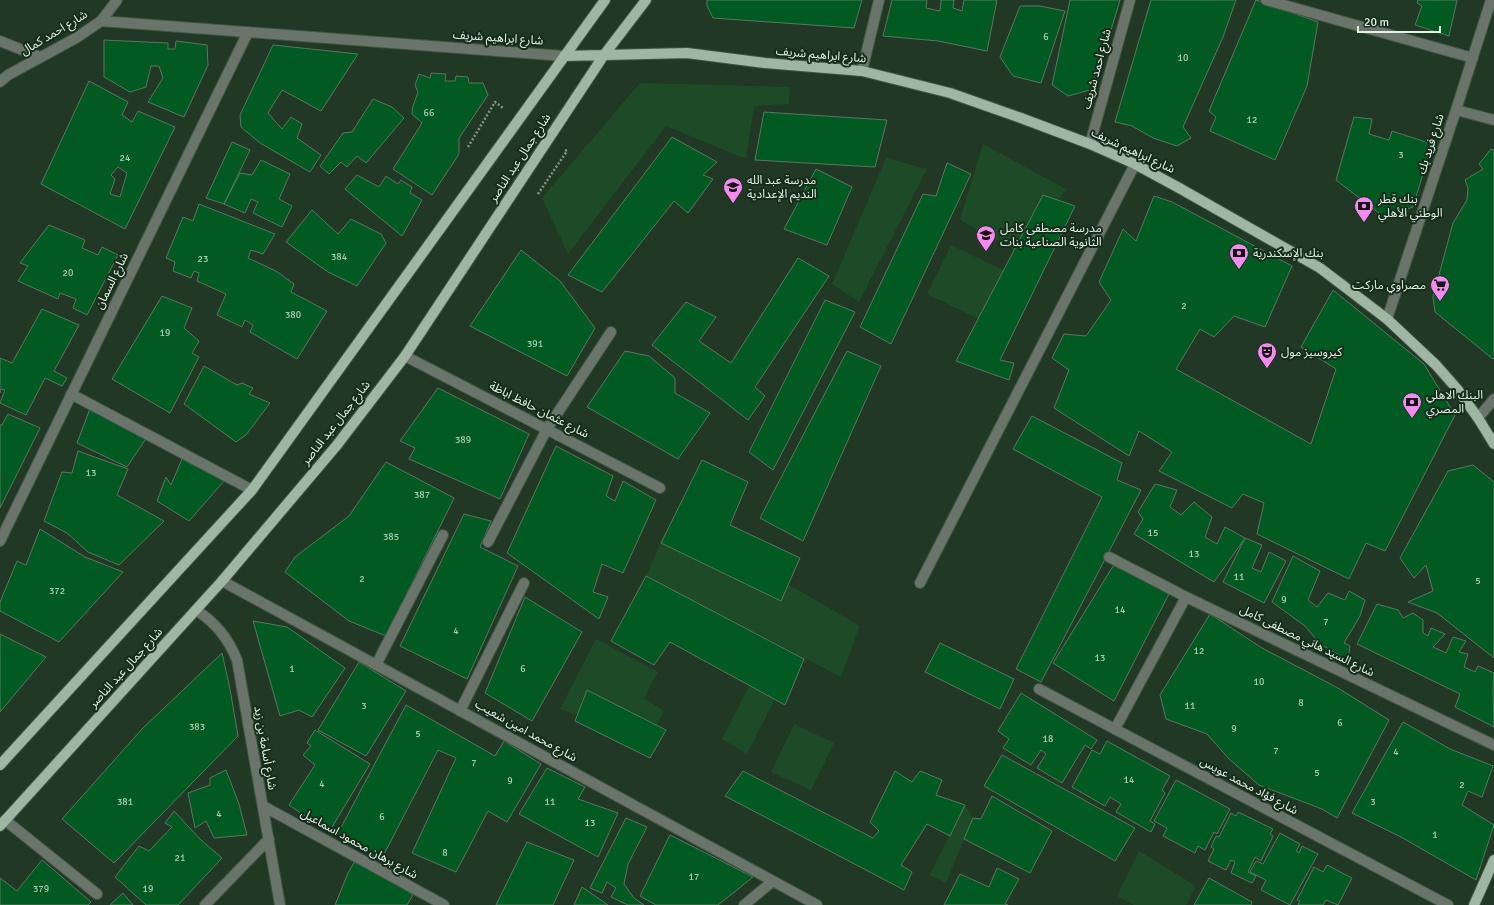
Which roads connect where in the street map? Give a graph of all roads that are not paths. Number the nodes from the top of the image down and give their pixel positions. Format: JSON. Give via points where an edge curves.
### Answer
{"nodes":[{"id":1,"x":117,"y":0,"type":"edge"},
{"id":2,"x":605,"y":0,"type":"edge"},
{"id":3,"x":646,"y":0,"type":"edge"},
{"id":4,"x":878,"y":0,"type":"edge"},
{"id":5,"x":1130,"y":0,"type":"edge"},
{"id":6,"x":1266,"y":0,"type":"edge"},
{"id":7,"x":1491,"y":0,"type":"edge"},
{"id":8,"x":101,"y":20,"type":"junction"},
{"id":9,"x":248,"y":32,"type":"junction"},
{"id":10,"x":0,"y":41,"type":"edge"},
{"id":11,"x":604,"y":55,"type":"junction"},
{"id":12,"x":564,"y":56,"type":"junction"},
{"id":13,"x":40,"y":57,"type":"junction"},
{"id":14,"x":1473,"y":58,"type":"junction"},
{"id":15,"x":862,"y":71,"type":"junction"},
{"id":16,"x":0,"y":82,"type":"edge"},
{"id":17,"x":1456,"y":110,"type":"junction"},
{"id":18,"x":1494,"y":120,"type":"edge"},
{"id":19,"x":1090,"y":144,"type":"junction"},
{"id":20,"x":1134,"y":164,"type":"junction"},
{"id":21,"x":1387,"y":319,"type":"junction"},
{"id":22,"x":611,"y":332,"type":"dead end"},
{"id":23,"x":405,"y":356,"type":"junction"},
{"id":24,"x":71,"y":394,"type":"junction"},
{"id":25,"x":1494,"y":399,"type":"edge"},
{"id":26,"x":1478,"y":418,"type":"junction"},
{"id":27,"x":547,"y":429,"type":"junction"},
{"id":28,"x":1494,"y":444,"type":"edge"},
{"id":29,"x":660,"y":488,"type":"dead end"},
{"id":30,"x":252,"y":490,"type":"junction"},
{"id":31,"x":443,"y":535,"type":"dead end"},
{"id":32,"x":0,"y":541,"type":"edge"},
{"id":33,"x":488,"y":542,"type":"dead end"},
{"id":34,"x":1110,"y":557,"type":"dead end"},
{"id":35,"x":222,"y":582,"type":"junction"},
{"id":36,"x":524,"y":583,"type":"dead end"},
{"id":37,"x":920,"y":583,"type":"dead end"},
{"id":38,"x":1186,"y":597,"type":"junction"},
{"id":39,"x":196,"y":610,"type":"junction"},
{"id":40,"x":376,"y":665,"type":"junction"},
{"id":41,"x":1039,"y":689,"type":"dead end"},
{"id":42,"x":460,"y":711,"type":"junction"},
{"id":43,"x":1115,"y":730,"type":"junction"},
{"id":44,"x":1494,"y":745,"type":"edge"},
{"id":45,"x":0,"y":764,"type":"edge"},
{"id":46,"x":263,"y":806,"type":"junction"},
{"id":47,"x":3,"y":823,"type":"edge"},
{"id":48,"x":269,"y":839,"type":"junction"},
{"id":49,"x":1494,"y":860,"type":"edge"},
{"id":50,"x":773,"y":881,"type":"junction"},
{"id":51,"x":97,"y":894,"type":"dead end"},
{"id":52,"x":810,"y":904,"type":"edge"},
{"id":53,"x":206,"y":905,"type":"edge"},
{"id":54,"x":280,"y":905,"type":"edge"},
{"id":55,"x":444,"y":905,"type":"edge"},
{"id":56,"x":744,"y":905,"type":"edge"},
{"id":57,"x":1448,"y":905,"type":"edge"},
{"id":58,"x":1474,"y":905,"type":"edge"}],
"edges":[{"from":1,"to":8,"type":"street","name":"شارع احمد كمال"},
{"from":2,"to":12,"type":"main road","name":"شارع جمال عبد الناصر"},
{"from":3,"to":11,"type":"main road","name":"شارع جمال عبد الناصر"},
{"from":4,"to":15,"type":"street"},
{"from":5,"to":19,"type":"street","name":"شارع احمد شريف"},
{"from":6,"to":14,"type":"street"},
{"from":7,"to":14,"type":"street","name":"شارع فريد بك"},
{"from":8,"to":9,"type":"street","name":"شارع ابراهيم شريف"},
{"from":8,"to":13,"type":"street","name":"شارع احمد كمال","via":[[76,38]]},
{"from":9,"to":12,"type":"street","name":"شارع ابراهيم شريف"},
{"from":9,"to":24,"type":"street","name":"شارع السمان"},
{"from":10,"to":13,"type":"street"},
{"from":11,"to":12,"type":"main road","name":"شارع ابراهيم شريف"},
{"from":11,"to":15,"type":"main road","name":"شارع ابراهيم شريف","via":[[687,53]]},
{"from":11,"to":23,"type":"main road","name":"شارع جمال عبد الناصر"},
{"from":12,"to":30,"type":"main road","name":"شارع جمال عبد الناصر"},
{"from":13,"to":16,"type":"street","name":"شارع احمد كمال"},
{"from":14,"to":17,"type":"street","name":"شارع فريد بك"},
{"from":15,"to":19,"type":"main road","name":"شارع ابراهيم شريف","via":[[950,93]]},
{"from":17,"to":18,"type":"street"},
{"from":17,"to":21,"type":"street","name":"شارع فريد بك"},
{"from":19,"to":20,"type":"main road","name":"شارع ابراهيم شريف"},
{"from":20,"to":21,"type":"main road","name":"شارع ابراهيم شريف","via":[[1320,268]]},
{"from":20,"to":37,"type":"street"},
{"from":21,"to":26,"type":"main road","name":"شارع ابراهيم شريف","via":[[1436,365]]},
{"from":22,"to":27,"type":"street"},
{"from":23,"to":27,"type":"street","name":"شارع عثمان حافظ اباظة"},
{"from":23,"to":35,"type":"main road","name":"شارع جمال عبد الناصر","via":[[337,445]]},
{"from":24,"to":30,"type":"street"},
{"from":24,"to":32,"type":"street","name":"شارع السمان"},
{"from":25,"to":26,"type":"street"},
{"from":26,"to":28,"type":"main road","name":"شارع ابراهيم شريف"},
{"from":27,"to":29,"type":"street","name":"شارع عثمان حافظ اباظة"},
{"from":27,"to":33,"type":"street"},
{"from":30,"to":45,"type":"main road","name":"شارع جمال عبد الناصر"},
{"from":31,"to":40,"type":"street"},
{"from":34,"to":38,"type":"street","name":"شارع السيد هاني مصطفى كامل"},
{"from":35,"to":39,"type":"main road","name":"شارع جمال عبد الناصر"},
{"from":35,"to":40,"type":"street","name":"شارع محمد امين شعيب"},
{"from":36,"to":42,"type":"street"},
{"from":38,"to":43,"type":"street"},
{"from":38,"to":44,"type":"street","name":"شارع السيد هاني مصطفى كامل"},
{"from":39,"to":46,"type":"street","name":"شارع أسامة بن زيد","via":[[207,617],[225,636],[232,648]]},
{"from":39,"to":47,"type":"main road","name":"شارع جمال عبد الناصر"},
{"from":40,"to":42,"type":"street","name":"شارع محمد امين شعيب"},
{"from":41,"to":43,"type":"street","name":"شارع فؤاد محمد عويس"},
{"from":42,"to":50,"type":"street","name":"شارع محمد امين شعيب"},
{"from":43,"to":57,"type":"street","name":"شارع فؤاد محمد عويس"},
{"from":46,"to":48,"type":"street","name":"شارع أسامة بن زيد"},
{"from":46,"to":55,"type":"street","name":"شارع برهان محمود اسماعيل"},
{"from":47,"to":51,"type":"street"},
{"from":48,"to":53,"type":"street"},
{"from":48,"to":54,"type":"street","name":"شارع أسامة بن زيد"},
{"from":49,"to":58,"type":"main road"},
{"from":50,"to":52,"type":"street","name":"شارع محمد امين شعيب"},
{"from":50,"to":56,"type":"street"}]}
